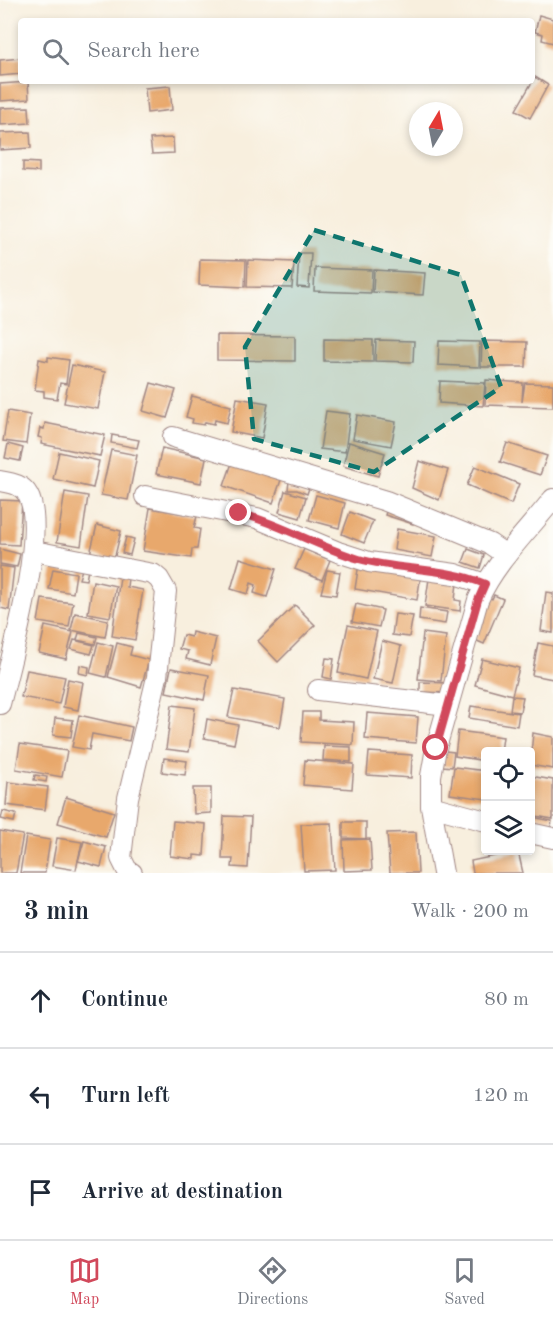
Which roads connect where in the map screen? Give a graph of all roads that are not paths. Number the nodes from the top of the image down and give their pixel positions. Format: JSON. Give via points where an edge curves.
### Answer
{"nodes":[{"id":1,"x":173,"y":436,"type":"dead end"},
{"id":2,"x":0,"y":481,"type":"edge"},
{"id":3,"x":145,"y":496,"type":"dead end"},
{"id":4,"x":553,"y":500,"type":"edge"},
{"id":5,"x":34,"y":551,"type":"junction"},
{"id":6,"x":506,"y":555,"type":"junction"},
{"id":7,"x":485,"y":584,"type":"junction"},
{"id":8,"x":9,"y":627,"type":"edge"},
{"id":9,"x":318,"y":690,"type":"dead end"},
{"id":10,"x":0,"y":704,"type":"edge"},
{"id":11,"x":448,"y":705,"type":"junction"},
{"id":12,"x":431,"y":806,"type":"junction"},
{"id":13,"x":481,"y":820,"type":"edge"},
{"id":14,"x":535,"y":833,"type":"edge"},
{"id":15,"x":553,"y":838,"type":"edge"},
{"id":16,"x":132,"y":873,"type":"edge"},
{"id":17,"x":443,"y":873,"type":"edge"}],
"edges":[{"from":1,"to":6,"type":"street","via":[[386,501],[490,544]]},
{"from":2,"to":5,"type":"street","via":[[19,485],[28,495]]},
{"from":3,"to":7,"type":"street","via":[[256,518],[369,562],[455,574]]},
{"from":4,"to":6,"type":"street"},
{"from":5,"to":8,"type":"street"},
{"from":5,"to":16,"type":"street","via":[[153,574],[166,591],[157,677],[128,798],[122,858]]},
{"from":6,"to":7,"type":"street"},
{"from":7,"to":11,"type":"street"},
{"from":8,"to":10,"type":"street"},
{"from":9,"to":11,"type":"street"},
{"from":11,"to":12,"type":"street","via":[[431,776]]},
{"from":12,"to":13,"type":"street"},
{"from":12,"to":17,"type":"street"},
{"from":14,"to":15,"type":"street"}]}
